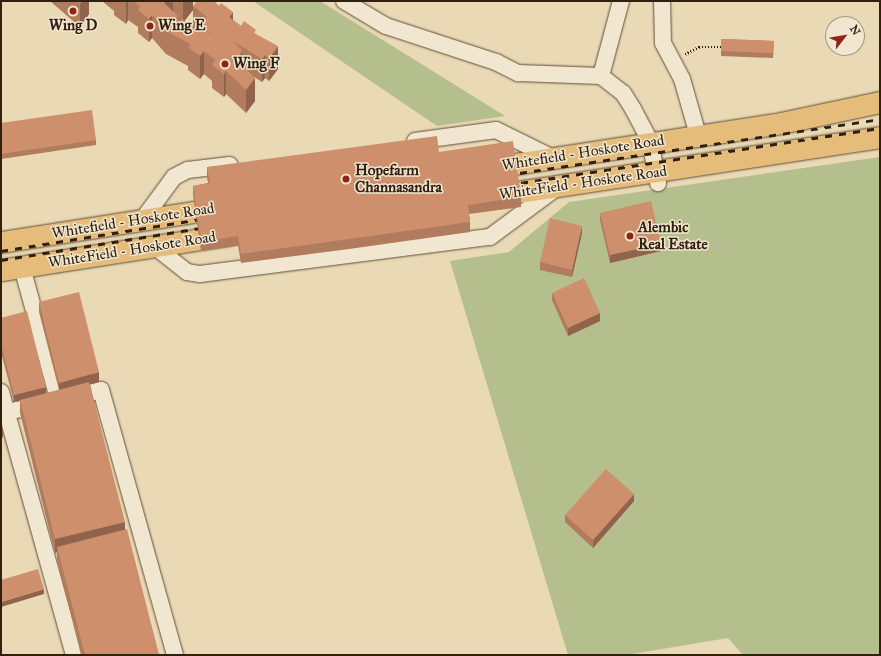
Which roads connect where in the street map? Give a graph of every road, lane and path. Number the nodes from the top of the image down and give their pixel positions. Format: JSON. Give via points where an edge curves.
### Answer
{"nodes":[{"id":1,"x":344,"y":1,"type":"edge"},
{"id":2,"x":621,"y":1,"type":"edge"},
{"id":3,"x":662,"y":1,"type":"edge"},
{"id":4,"x":721,"y":47,"type":"edge"},
{"id":5,"x":672,"y":60,"type":"junction"},
{"id":6,"x":601,"y":76,"type":"junction"},
{"id":7,"x":880,"y":102,"type":"edge"},
{"id":8,"x":698,"y":135,"type":"junction"},
{"id":9,"x":880,"y":137,"type":"edge"},
{"id":10,"x":650,"y":141,"type":"junction"},
{"id":11,"x":397,"y":143,"type":"edge"},
{"id":12,"x":553,"y":158,"type":"junction"},
{"id":13,"x":250,"y":162,"type":"edge"},
{"id":14,"x":466,"y":171,"type":"edge"},
{"id":15,"x":657,"y":177,"type":"junction"},
{"id":16,"x":559,"y":186,"type":"junction"},
{"id":17,"x":474,"y":199,"type":"edge"},
{"id":18,"x":245,"y":204,"type":"edge"},
{"id":19,"x":143,"y":219,"type":"junction"},
{"id":20,"x":247,"y":232,"type":"edge"},
{"id":21,"x":1,"y":242,"type":"edge"},
{"id":22,"x":154,"y":246,"type":"junction"},
{"id":23,"x":22,"y":267,"type":"junction"},
{"id":24,"x":1,"y":270,"type":"edge"},
{"id":25,"x":1,"y":392,"type":"edge"},
{"id":26,"x":59,"y":402,"type":"junction"},
{"id":27,"x":7,"y":412,"type":"junction"},
{"id":28,"x":74,"y":655,"type":"edge"},
{"id":29,"x":175,"y":655,"type":"edge"}],
"edges":[{"from":1,"to":6,"type":"street","via":[[386,26],[496,62],[518,73]]},
{"from":2,"to":6,"type":"street"},
{"from":3,"to":5,"type":"street","via":[[663,43]]},
{"from":4,"to":5,"type":"path","via":[[699,47]]},
{"from":5,"to":8,"type":"street","via":[[682,79]]},
{"from":6,"to":10,"type":"street","via":[[623,93]]},
{"from":7,"to":8,"type":"main road","name":"Whitefield - Hoskote Road","via":[[782,123]]},
{"from":8,"to":10,"type":"main road","name":"Whitefield - Hoskote Road"},
{"from":9,"to":15,"type":"main road","name":"WhiteField - Hoskote Road"},
{"from":10,"to":12,"type":"main road","name":"Whitefield - Hoskote Road"},
{"from":10,"to":15,"type":"street"},
{"from":11,"to":12,"type":"street","via":[[496,130]]},
{"from":12,"to":14,"type":"main road","name":"Whitefield - Hoskote Road"},
{"from":13,"to":19,"type":"street","via":[[188,170],[174,177]]},
{"from":15,"to":16,"type":"main road","name":"WhiteField - Hoskote Road"},
{"from":16,"to":17,"type":"main road","name":"WhiteField - Hoskote Road"},
{"from":16,"to":22,"type":"street","via":[[490,238],[200,274],[187,272]]},
{"from":18,"to":19,"type":"main road","name":"Whitefield - Hoskote Road"},
{"from":19,"to":21,"type":"main road","name":"Whitefield - Hoskote Road"},
{"from":20,"to":22,"type":"main road","name":"WhiteField - Hoskote Road"},
{"from":22,"to":23,"type":"main road","name":"WhiteField - Hoskote Road"},
{"from":23,"to":24,"type":"main road","name":"WhiteField - Hoskote Road"},
{"from":23,"to":26,"type":"street"},
{"from":25,"to":27,"type":"street"},
{"from":26,"to":27,"type":"street"},
{"from":26,"to":29,"type":"street","via":[[101,390]]},
{"from":27,"to":28,"type":"street"}]}
